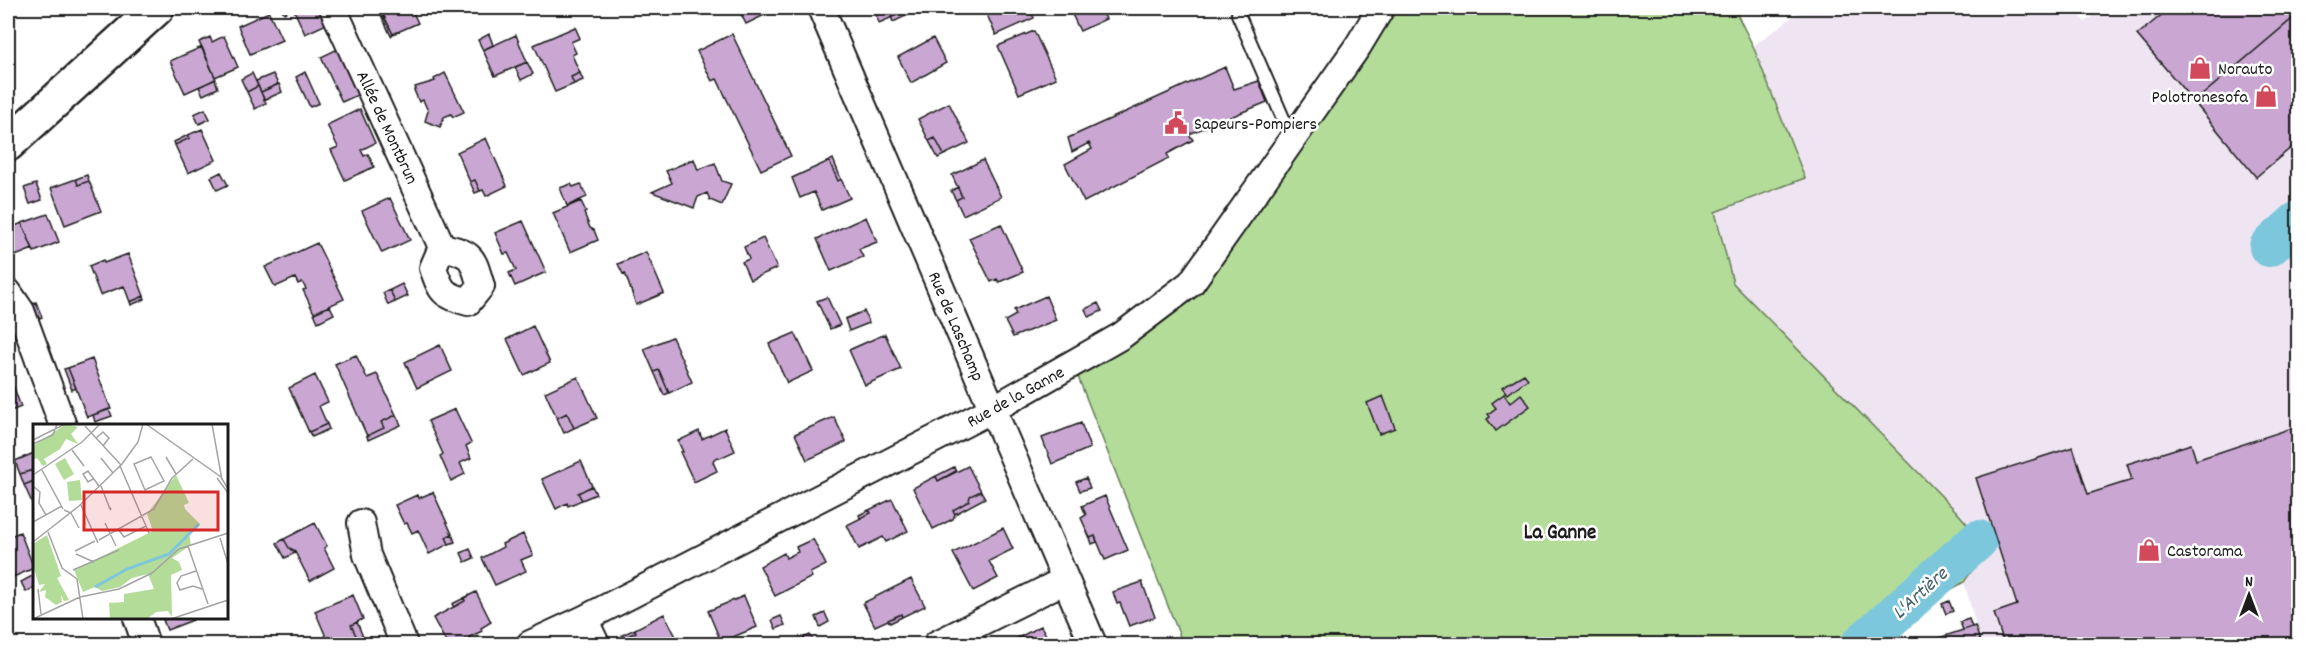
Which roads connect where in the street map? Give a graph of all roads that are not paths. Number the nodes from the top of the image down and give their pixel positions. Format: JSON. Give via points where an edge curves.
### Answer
{"nodes":[{"id":1,"x":158,"y":8,"type":"edge"},
{"id":2,"x":333,"y":8,"type":"edge"},
{"id":3,"x":821,"y":8,"type":"edge"},
{"id":4,"x":1381,"y":8,"type":"edge"},
{"id":5,"x":1238,"y":14,"type":"dead end"},
{"id":6,"x":1292,"y":140,"type":"junction"},
{"id":7,"x":8,"y":144,"type":"edge"},
{"id":8,"x":442,"y":247,"type":"dead end"},
{"id":9,"x":8,"y":292,"type":"edge"},
{"id":10,"x":993,"y":409,"type":"junction"},
{"id":11,"x":62,"y":424,"type":"edge"},
{"id":12,"x":361,"y":523,"type":"dead end"},
{"id":13,"x":1065,"y":580,"type":"junction"},
{"id":14,"x":584,"y":619,"type":"junction"},
{"id":15,"x":404,"y":645,"type":"edge"},
{"id":16,"x":530,"y":645,"type":"edge"},
{"id":17,"x":596,"y":645,"type":"edge"},
{"id":18,"x":937,"y":645,"type":"edge"},
{"id":19,"x":1092,"y":645,"type":"edge"}],
"edges":[{"from":1,"to":7,"type":"main road"},
{"from":2,"to":8,"type":"street","name":"Allée de Montbrun"},
{"from":3,"to":10,"type":"street","name":"Rue de Laschamp"},
{"from":4,"to":6,"type":"street","name":"Rue de la Ganne"},
{"from":5,"to":6,"type":"lane"},
{"from":6,"to":10,"type":"street","name":"Rue de la Ganne","via":[[1191,283],[1121,336]]},
{"from":9,"to":11,"type":"street","via":[[21,311]]},
{"from":10,"to":13,"type":"street","name":"Rue de Laschamp"},
{"from":10,"to":14,"type":"street","name":"Rue de la Ganne"},
{"from":12,"to":15,"type":"street","via":[[367,555]]},
{"from":13,"to":18,"type":"street"},
{"from":13,"to":19,"type":"street","name":"Rue de Laschamp"},
{"from":14,"to":16,"type":"street","name":"Rue de la Ganne"},
{"from":14,"to":17,"type":"street"}]}
